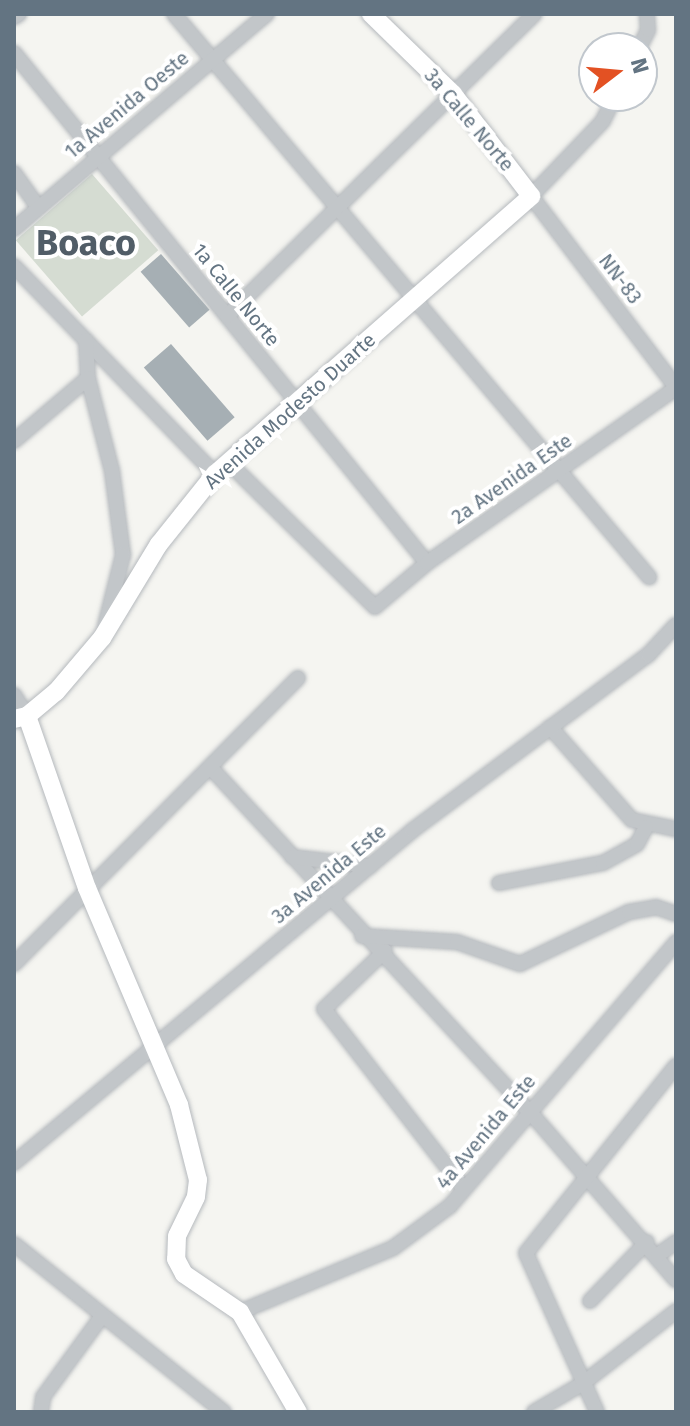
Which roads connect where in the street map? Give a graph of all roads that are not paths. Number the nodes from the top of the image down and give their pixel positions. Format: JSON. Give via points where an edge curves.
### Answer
{"nodes":[{"id":1,"x":174,"y":14,"type":"edge"},
{"id":2,"x":267,"y":14,"type":"edge"},
{"id":3,"x":371,"y":14,"type":"edge"},
{"id":4,"x":534,"y":14,"type":"edge"},
{"id":5,"x":14,"y":53,"type":"edge"},
{"id":6,"x":213,"y":60,"type":"junction"},
{"id":7,"x":453,"y":94,"type":"junction"},
{"id":8,"x":607,"y":112,"type":"edge"},
{"id":9,"x":97,"y":155,"type":"junction"},
{"id":10,"x":14,"y":173,"type":"edge"},
{"id":11,"x":531,"y":196,"type":"junction"},
{"id":12,"x":38,"y":207,"type":"junction"},
{"id":13,"x":339,"y":209,"type":"junction"},
{"id":14,"x":14,"y":229,"type":"edge"},
{"id":15,"x":14,"y":266,"type":"edge"},
{"id":16,"x":416,"y":301,"type":"junction"},
{"id":17,"x":227,"y":316,"type":"junction"},
{"id":18,"x":86,"y":340,"type":"junction"},
{"id":19,"x":88,"y":378,"type":"junction"},
{"id":20,"x":676,"y":387,"type":"edge"},
{"id":21,"x":296,"y":402,"type":"junction"},
{"id":22,"x":14,"y":441,"type":"edge"},
{"id":23,"x":222,"y":469,"type":"junction"},
{"id":24,"x":559,"y":471,"type":"junction"},
{"id":25,"x":427,"y":563,"type":"junction"},
{"id":26,"x":649,"y":577,"type":"dead end"},
{"id":27,"x":676,"y":625,"type":"edge"},
{"id":28,"x":102,"y":638,"type":"junction"},
{"id":29,"x":298,"y":678,"type":"dead end"},
{"id":30,"x":14,"y":695,"type":"edge"},
{"id":31,"x":20,"y":718,"type":"edge"},
{"id":32,"x":550,"y":727,"type":"junction"},
{"id":33,"x":211,"y":768,"type":"junction"},
{"id":34,"x":646,"y":827,"type":"junction"},
{"id":35,"x":676,"y":829,"type":"edge"},
{"id":36,"x":292,"y":857,"type":"junction"},
{"id":37,"x":370,"y":866,"type":"junction"},
{"id":38,"x":499,"y":883,"type":"dead end"},
{"id":39,"x":87,"y":888,"type":"junction"},
{"id":40,"x":330,"y":900,"type":"junction"},
{"id":41,"x":676,"y":914,"type":"edge"},
{"id":42,"x":362,"y":936,"type":"junction"},
{"id":43,"x":390,"y":938,"type":"junction"},
{"id":44,"x":676,"y":942,"type":"edge"},
{"id":45,"x":383,"y":958,"type":"junction"},
{"id":46,"x":14,"y":964,"type":"edge"},
{"id":47,"x":151,"y":1045,"type":"junction"},
{"id":48,"x":676,"y":1066,"type":"edge"},
{"id":49,"x":529,"y":1111,"type":"junction"},
{"id":50,"x":14,"y":1163,"type":"edge"},
{"id":51,"x":586,"y":1176,"type":"junction"},
{"id":52,"x":464,"y":1189,"type":"junction"},
{"id":53,"x":647,"y":1242,"type":"junction"},
{"id":54,"x":676,"y":1242,"type":"edge"},
{"id":55,"x":14,"y":1244,"type":"edge"},
{"id":56,"x":658,"y":1255,"type":"junction"},
{"id":57,"x":676,"y":1280,"type":"edge"},
{"id":58,"x":590,"y":1301,"type":"dead end"},
{"id":59,"x":676,"y":1311,"type":"edge"},
{"id":60,"x":240,"y":1312,"type":"junction"},
{"id":61,"x":102,"y":1316,"type":"junction"},
{"id":62,"x":582,"y":1384,"type":"junction"},
{"id":63,"x":41,"y":1412,"type":"edge"},
{"id":64,"x":224,"y":1412,"type":"edge"},
{"id":65,"x":298,"y":1412,"type":"edge"},
{"id":66,"x":534,"y":1412,"type":"edge"},
{"id":67,"x":597,"y":1412,"type":"edge"}],
"edges":[{"from":1,"to":6,"type":"street"},
{"from":2,"to":6,"type":"street","name":"1a Avenida Oeste"},
{"from":3,"to":7,"type":"main road","name":"3a Calle Norte"},
{"from":4,"to":7,"type":"street"},
{"from":5,"to":9,"type":"street","name":"1a Calle Norte"},
{"from":6,"to":9,"type":"street","name":"1a Avenida Oeste"},
{"from":6,"to":13,"type":"street"},
{"from":7,"to":11,"type":"main road","name":"3a Calle Norte"},
{"from":7,"to":13,"type":"street"},
{"from":8,"to":11,"type":"street"},
{"from":9,"to":12,"type":"street","name":"1a Avenida Oeste"},
{"from":9,"to":17,"type":"street","name":"1a Calle Norte"},
{"from":10,"to":12,"type":"street"},
{"from":11,"to":16,"type":"main road","name":"Avenida Modesto Duarte"},
{"from":11,"to":20,"type":"street","name":"NN-83","number":"NN-83"},
{"from":12,"to":14,"type":"street","name":"1a Avenida Oeste"},
{"from":13,"to":16,"type":"street"},
{"from":13,"to":17,"type":"street"},
{"from":15,"to":18,"type":"street"},
{"from":16,"to":21,"type":"main road","name":"Avenida Modesto Duarte"},
{"from":16,"to":24,"type":"street"},
{"from":17,"to":21,"type":"street","name":"1a Calle Norte"},
{"from":18,"to":19,"type":"street"},
{"from":18,"to":23,"type":"street"},
{"from":19,"to":22,"type":"street"},
{"from":19,"to":28,"type":"street","via":[[112,471],[123,555]]},
{"from":20,"to":24,"type":"street","name":"2a Avenida Este"},
{"from":21,"to":23,"type":"main road","name":"Avenida Modesto Duarte"},
{"from":21,"to":25,"type":"street","name":"1a Calle Norte"},
{"from":23,"to":25,"type":"street","name":"2a Avenida Este","via":[[375,607]]},
{"from":23,"to":28,"type":"main road","name":"Avenida Modesto Duarte","via":[[159,544]]},
{"from":24,"to":25,"type":"street","name":"2a Avenida Este"},
{"from":24,"to":26,"type":"street"},
{"from":27,"to":32,"type":"street","name":"3a Avenida Este","via":[[648,655]]},
{"from":28,"to":31,"type":"main road","name":"Avenida Modesto Duarte","via":[[56,692]]},
{"from":29,"to":33,"type":"street"},
{"from":30,"to":31,"type":"street"},
{"from":31,"to":39,"type":"main road"},
{"from":32,"to":34,"type":"street","via":[[632,820]]},
{"from":32,"to":37,"type":"street","name":"3a Avenida Este"},
{"from":33,"to":36,"type":"street"},
{"from":33,"to":39,"type":"street"},
{"from":34,"to":35,"type":"street"},
{"from":34,"to":38,"type":"street","via":[[637,844],[603,863]]},
{"from":36,"to":37,"type":"street"},
{"from":36,"to":40,"type":"street"},
{"from":37,"to":40,"type":"street","name":"3a Avenida Este"},
{"from":39,"to":46,"type":"street"},
{"from":39,"to":47,"type":"main road"},
{"from":40,"to":42,"type":"street"},
{"from":40,"to":47,"type":"street","name":"3a Avenida Este"},
{"from":41,"to":43,"type":"street","via":[[656,907],[629,912],[520,964],[457,942]]},
{"from":42,"to":43,"type":"street"},
{"from":42,"to":45,"type":"street"},
{"from":43,"to":45,"type":"street"},
{"from":44,"to":49,"type":"street","name":"4a Avenida Este"},
{"from":45,"to":49,"type":"street"},
{"from":45,"to":52,"type":"street","via":[[324,1009]]},
{"from":47,"to":50,"type":"street","name":"3a Avenida Este"},
{"from":47,"to":60,"type":"main road","via":[[179,1105],[198,1180],[196,1197],[177,1236],[176,1259],[184,1274]]},
{"from":48,"to":51,"type":"street"},
{"from":49,"to":51,"type":"street"},
{"from":49,"to":52,"type":"street","name":"4a Avenida Este"},
{"from":51,"to":53,"type":"street"},
{"from":51,"to":62,"type":"street","via":[[526,1253]]},
{"from":52,"to":60,"type":"street","name":"4a Avenida Este","via":[[450,1206],[393,1248]]},
{"from":53,"to":56,"type":"street"},
{"from":53,"to":58,"type":"street"},
{"from":54,"to":56,"type":"street"},
{"from":55,"to":61,"type":"street"},
{"from":56,"to":57,"type":"street"},
{"from":59,"to":62,"type":"street"},
{"from":60,"to":65,"type":"main road"},
{"from":61,"to":63,"type":"street","via":[[43,1397]]},
{"from":61,"to":64,"type":"street"},
{"from":62,"to":66,"type":"street"},
{"from":62,"to":67,"type":"street"}]}
